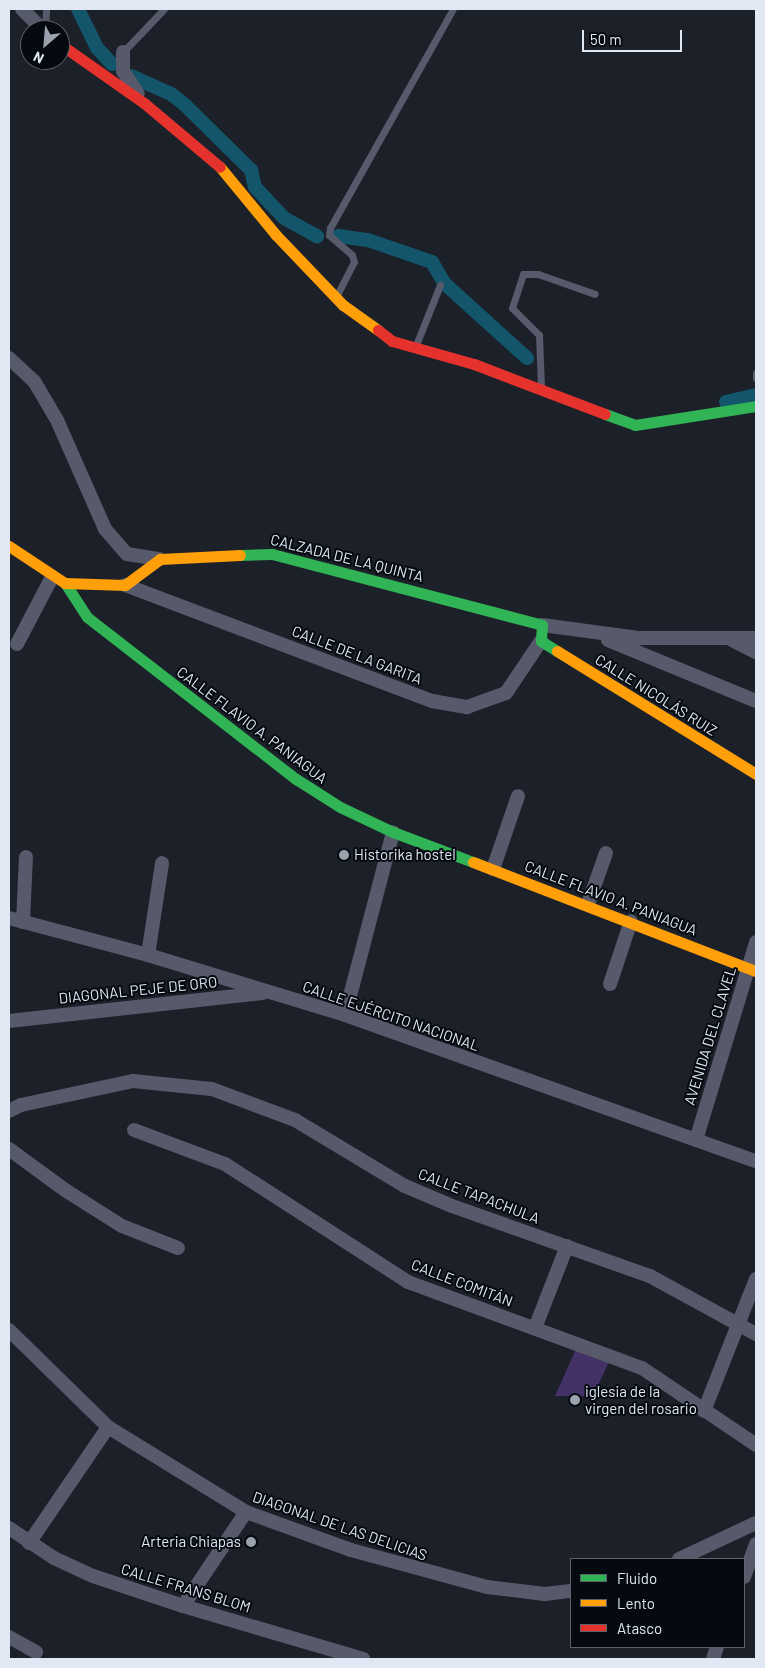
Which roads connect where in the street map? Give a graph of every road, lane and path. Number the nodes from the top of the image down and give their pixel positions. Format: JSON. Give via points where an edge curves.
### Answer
{"nodes":[{"id":1,"x":22,"y":9,"type":"edge"},
{"id":2,"x":164,"y":9,"type":"edge"},
{"id":3,"x":453,"y":9,"type":"edge"},
{"id":4,"x":34,"y":20,"type":"edge"},
{"id":5,"x":70,"y":51,"type":"edge"},
{"id":6,"x":123,"y":52,"type":"joint"},
{"id":7,"x":144,"y":103,"type":"junction"},
{"id":8,"x":440,"y":285,"type":"dead end"},
{"id":9,"x":595,"y":294,"type":"dead end"},
{"id":10,"x":335,"y":297,"type":"junction"},
{"id":11,"x":415,"y":348,"type":"junction"},
{"id":12,"x":9,"y":358,"type":"edge"},
{"id":13,"x":756,"y":373,"type":"edge"},
{"id":14,"x":756,"y":378,"type":"edge"},
{"id":15,"x":542,"y":390,"type":"junction"},
{"id":16,"x":756,"y":406,"type":"edge"},
{"id":17,"x":9,"y":546,"type":"edge"},
{"id":18,"x":160,"y":559,"type":"junction"},
{"id":19,"x":52,"y":577,"type":"junction"},
{"id":20,"x":65,"y":583,"type":"junction"},
{"id":21,"x":125,"y":585,"type":"junction"},
{"id":22,"x":542,"y":625,"type":"junction"},
{"id":23,"x":594,"y":634,"type":"junction"},
{"id":24,"x":756,"y":638,"type":"edge"},
{"id":25,"x":729,"y":639,"type":"junction"},
{"id":26,"x":541,"y":641,"type":"junction"},
{"id":27,"x":17,"y":644,"type":"dead end"},
{"id":28,"x":756,"y":652,"type":"edge"},
{"id":29,"x":756,"y":701,"type":"edge"},
{"id":30,"x":756,"y":774,"type":"edge"},
{"id":31,"x":518,"y":796,"type":"dead end"},
{"id":32,"x":393,"y":832,"type":"junction"},
{"id":33,"x":606,"y":853,"type":"dead end"},
{"id":34,"x":26,"y":857,"type":"dead end"},
{"id":35,"x":162,"y":863,"type":"dead end"},
{"id":36,"x":493,"y":869,"type":"junction"},
{"id":37,"x":588,"y":904,"type":"junction"},
{"id":38,"x":9,"y":918,"type":"edge"},
{"id":39,"x":631,"y":921,"type":"junction"},
{"id":40,"x":23,"y":922,"type":"junction"},
{"id":41,"x":756,"y":942,"type":"edge"},
{"id":42,"x":148,"y":955,"type":"junction"},
{"id":43,"x":752,"y":969,"type":"edge"},
{"id":44,"x":610,"y":984,"type":"dead end"},
{"id":45,"x":271,"y":992,"type":"junction"},
{"id":46,"x":345,"y":1015,"type":"junction"},
{"id":47,"x":9,"y":1021,"type":"edge"},
{"id":48,"x":9,"y":1111,"type":"edge"},
{"id":49,"x":134,"y":1130,"type":"dead end"},
{"id":50,"x":696,"y":1140,"type":"junction"},
{"id":51,"x":9,"y":1149,"type":"edge"},
{"id":52,"x":756,"y":1162,"type":"edge"},
{"id":53,"x":567,"y":1246,"type":"junction"},
{"id":54,"x":178,"y":1248,"type":"dead end"},
{"id":55,"x":756,"y":1279,"type":"edge"},
{"id":56,"x":739,"y":1324,"type":"junction"},
{"id":57,"x":535,"y":1328,"type":"junction"},
{"id":58,"x":9,"y":1330,"type":"edge"},
{"id":59,"x":756,"y":1334,"type":"edge"},
{"id":60,"x":704,"y":1410,"type":"junction"},
{"id":61,"x":108,"y":1427,"type":"junction"},
{"id":62,"x":756,"y":1444,"type":"edge"},
{"id":63,"x":246,"y":1512,"type":"junction"},
{"id":64,"x":756,"y":1523,"type":"edge"},
{"id":65,"x":9,"y":1528,"type":"edge"},
{"id":66,"x":29,"y":1543,"type":"junction"},
{"id":67,"x":756,"y":1544,"type":"edge"},
{"id":68,"x":681,"y":1558,"type":"edge"},
{"id":69,"x":745,"y":1574,"type":"edge"},
{"id":70,"x":570,"y":1591,"type":"edge"},
{"id":71,"x":183,"y":1606,"type":"junction"},
{"id":72,"x":9,"y":1637,"type":"edge"},
{"id":73,"x":36,"y":1652,"type":"dead end"},
{"id":74,"x":363,"y":1659,"type":"edge"}],
"edges":[{"from":1,"to":4,"type":"street"},
{"from":2,"to":6,"type":"lane"},
{"from":3,"to":10,"type":"lane","via":[[330,228],[329,234],[352,255],[354,262]]},
{"from":5,"to":7,"type":"street"},
{"from":6,"to":7,"type":"street","via":[[123,71]]},
{"from":7,"to":10,"type":"street","via":[[226,172],[276,235]]},
{"from":8,"to":11,"type":"lane"},
{"from":9,"to":15,"type":"lane","via":[[538,274],[523,274],[512,308],[538,335]]},
{"from":10,"to":11,"type":"street","via":[[392,341]]},
{"from":11,"to":15,"type":"street","via":[[474,364]]},
{"from":12,"to":18,"type":"street","name":"CALZADA DE LA QUINTA","via":[[34,381],[57,420],[105,528],[127,554]]},
{"from":13,"to":14,"type":"lane"},
{"from":15,"to":16,"type":"street","via":[[635,425]]},
{"from":17,"to":19,"type":"street","name":"CALLE DE LA GARITA"},
{"from":18,"to":21,"type":"street"},
{"from":18,"to":22,"type":"street","name":"CALZADA DE LA QUINTA","via":[[272,554]]},
{"from":19,"to":20,"type":"street","name":"CALLE DE LA GARITA"},
{"from":19,"to":27,"type":"street"},
{"from":20,"to":21,"type":"street","name":"CALLE DE LA GARITA"},
{"from":20,"to":32,"type":"street","name":"CALLE FLAVIO A. PANIAGUA","via":[[87,617],[296,779],[340,807]]},
{"from":21,"to":26,"type":"street","name":"CALLE DE LA GARITA","via":[[432,701],[466,707],[506,693]]},
{"from":22,"to":23,"type":"street","name":"CALZADA DE LA QUINTA"},
{"from":22,"to":26,"type":"street"},
{"from":23,"to":25,"type":"street","name":"CALZADA DE LA QUINTA"},
{"from":23,"to":29,"type":"street"},
{"from":24,"to":25,"type":"street","name":"CALZADA DE LA QUINTA"},
{"from":25,"to":28,"type":"street"},
{"from":26,"to":30,"type":"street","name":"CALLE NICOLÁS RUIZ"},
{"from":31,"to":36,"type":"street"},
{"from":32,"to":36,"type":"street","name":"CALLE FLAVIO A. PANIAGUA"},
{"from":32,"to":46,"type":"street"},
{"from":33,"to":37,"type":"street"},
{"from":34,"to":40,"type":"street"},
{"from":35,"to":42,"type":"street"},
{"from":36,"to":37,"type":"street","name":"CALLE FLAVIO A. PANIAGUA"},
{"from":37,"to":39,"type":"street","name":"CALLE FLAVIO A. PANIAGUA"},
{"from":38,"to":40,"type":"street","name":"CALLE EJÉRCITO NACIONAL"},
{"from":39,"to":43,"type":"street","name":"CALLE FLAVIO A. PANIAGUA"},
{"from":39,"to":44,"type":"street"},
{"from":40,"to":42,"type":"street","name":"CALLE EJÉRCITO NACIONAL"},
{"from":41,"to":43,"type":"street","name":"AVENIDA DEL CLAVEL"},
{"from":42,"to":45,"type":"street","name":"CALLE EJÉRCITO NACIONAL"},
{"from":43,"to":50,"type":"street","name":"AVENIDA DEL CLAVEL"},
{"from":45,"to":46,"type":"street","name":"CALLE EJÉRCITO NACIONAL"},
{"from":45,"to":47,"type":"street","name":"DIAGONAL PEJE DE ORO"},
{"from":46,"to":50,"type":"street","name":"CALLE EJÉRCITO NACIONAL"},
{"from":48,"to":53,"type":"street","name":"CALLE TAPACHULA","via":[[21,1105],[133,1081],[212,1089],[295,1120],[405,1186]]},
{"from":49,"to":57,"type":"street","name":"CALLE COMITÁN","via":[[225,1164],[408,1282]]},
{"from":50,"to":52,"type":"street","name":"CALLE EJÉRCITO NACIONAL"},
{"from":51,"to":54,"type":"street","via":[[122,1226]]},
{"from":53,"to":56,"type":"street","name":"CALLE TAPACHULA","via":[[650,1276]]},
{"from":53,"to":57,"type":"street"},
{"from":55,"to":56,"type":"street"},
{"from":56,"to":59,"type":"street","name":"CALLE TAPACHULA"},
{"from":56,"to":60,"type":"street"},
{"from":57,"to":60,"type":"street","name":"CALLE COMITÁN","via":[[642,1368]]},
{"from":58,"to":61,"type":"street","name":"DIAGONAL DE LAS DELICIAS"},
{"from":60,"to":62,"type":"street","name":"CALLE COMITÁN"},
{"from":61,"to":63,"type":"street","name":"DIAGONAL DE LAS DELICIAS"},
{"from":61,"to":66,"type":"street"},
{"from":63,"to":70,"type":"street","name":"DIAGONAL DE LAS DELICIAS","via":[[351,1550],[487,1588],[545,1594]]},
{"from":63,"to":71,"type":"street"},
{"from":64,"to":68,"type":"street"},
{"from":65,"to":66,"type":"street","name":"CALLE FRANS BLOM"},
{"from":66,"to":71,"type":"street","name":"CALLE FRANS BLOM","via":[[93,1576]]},
{"from":67,"to":69,"type":"street"},
{"from":71,"to":74,"type":"street","name":"CALLE FRANS BLOM"},
{"from":72,"to":73,"type":"street"}]}
